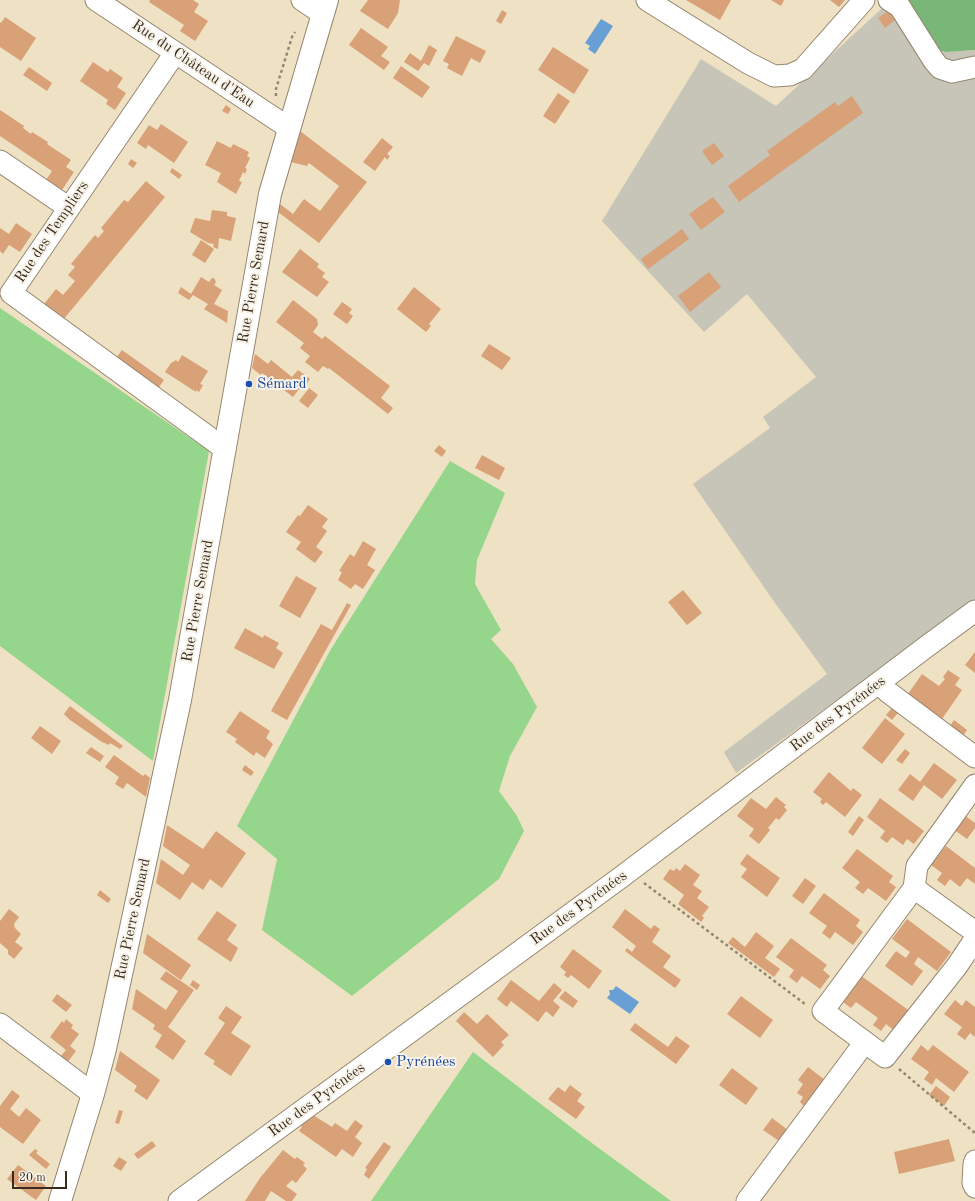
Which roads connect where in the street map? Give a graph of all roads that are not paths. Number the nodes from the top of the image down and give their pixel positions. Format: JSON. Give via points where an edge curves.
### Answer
{"nodes":[{"id":1,"x":96,"y":0,"type":"edge"},
{"id":2,"x":302,"y":0,"type":"edge"},
{"id":3,"x":647,"y":0,"type":"edge"},
{"id":4,"x":864,"y":0,"type":"edge"},
{"id":5,"x":889,"y":0,"type":"edge"},
{"id":6,"x":325,"y":7,"type":"edge"},
{"id":7,"x":175,"y":53,"type":"junction"},
{"id":8,"x":975,"y":67,"type":"edge"},
{"id":9,"x":289,"y":128,"type":"junction"},
{"id":10,"x":0,"y":161,"type":"edge"},
{"id":11,"x":69,"y":208,"type":"junction"},
{"id":12,"x":225,"y":449,"type":"junction"},
{"id":13,"x":975,"y":611,"type":"edge"},
{"id":14,"x":879,"y":683,"type":"junction"},
{"id":15,"x":975,"y":757,"type":"edge"},
{"id":16,"x":975,"y":785,"type":"edge"},
{"id":17,"x":914,"y":888,"type":"junction"},
{"id":18,"x":975,"y":932,"type":"edge"},
{"id":19,"x":975,"y":939,"type":"edge"},
{"id":20,"x":0,"y":1024,"type":"edge"},
{"id":21,"x":865,"y":1042,"type":"junction"},
{"id":22,"x":93,"y":1094,"type":"junction"},
{"id":23,"x":975,"y":1161,"type":"edge"},
{"id":24,"x":975,"y":1187,"type":"edge"},
{"id":25,"x":975,"y":1198,"type":"edge"},
{"id":26,"x":60,"y":1201,"type":"edge"},
{"id":27,"x":179,"y":1201,"type":"edge"},
{"id":28,"x":747,"y":1201,"type":"edge"},
{"id":29,"x":966,"y":1201,"type":"edge"}],
"edges":[{"from":1,"to":7,"type":"street","name":"Rue du Château d'Eau"},
{"from":2,"to":6,"type":"street"},
{"from":3,"to":4,"type":"street","via":[[748,63],[774,76],[803,69]]},
{"from":5,"to":8,"type":"street","via":[[900,7],[940,68],[952,72]]},
{"from":6,"to":9,"type":"main road","name":"Rue Pierre Semard"},
{"from":7,"to":9,"type":"street","name":"Rue du Château d'Eau"},
{"from":7,"to":11,"type":"street","name":"Rue des Templiers"},
{"from":9,"to":12,"type":"main road","name":"Rue Pierre Semard","via":[[270,194]]},
{"from":10,"to":11,"type":"street"},
{"from":11,"to":12,"type":"street","name":"Rue des Templiers","via":[[11,292]]},
{"from":12,"to":22,"type":"main road","name":"Rue Pierre Semard","via":[[180,700],[105,1049]]},
{"from":13,"to":14,"type":"street","name":"Rue des Pyrénées"},
{"from":14,"to":15,"type":"street"},
{"from":14,"to":27,"type":"street","name":"Rue des Pyrénées","via":[[629,872]]},
{"from":16,"to":17,"type":"street","via":[[917,866]]},
{"from":17,"to":18,"type":"street"},
{"from":17,"to":21,"type":"street","via":[[823,1011]]},
{"from":19,"to":21,"type":"street","via":[[957,966],[885,1057]]},
{"from":20,"to":22,"type":"street"},
{"from":21,"to":28,"type":"street"},
{"from":22,"to":26,"type":"main road","name":"Rue Pierre Semard"},
{"from":23,"to":24,"type":"street"},
{"from":25,"to":29,"type":"street"}]}
